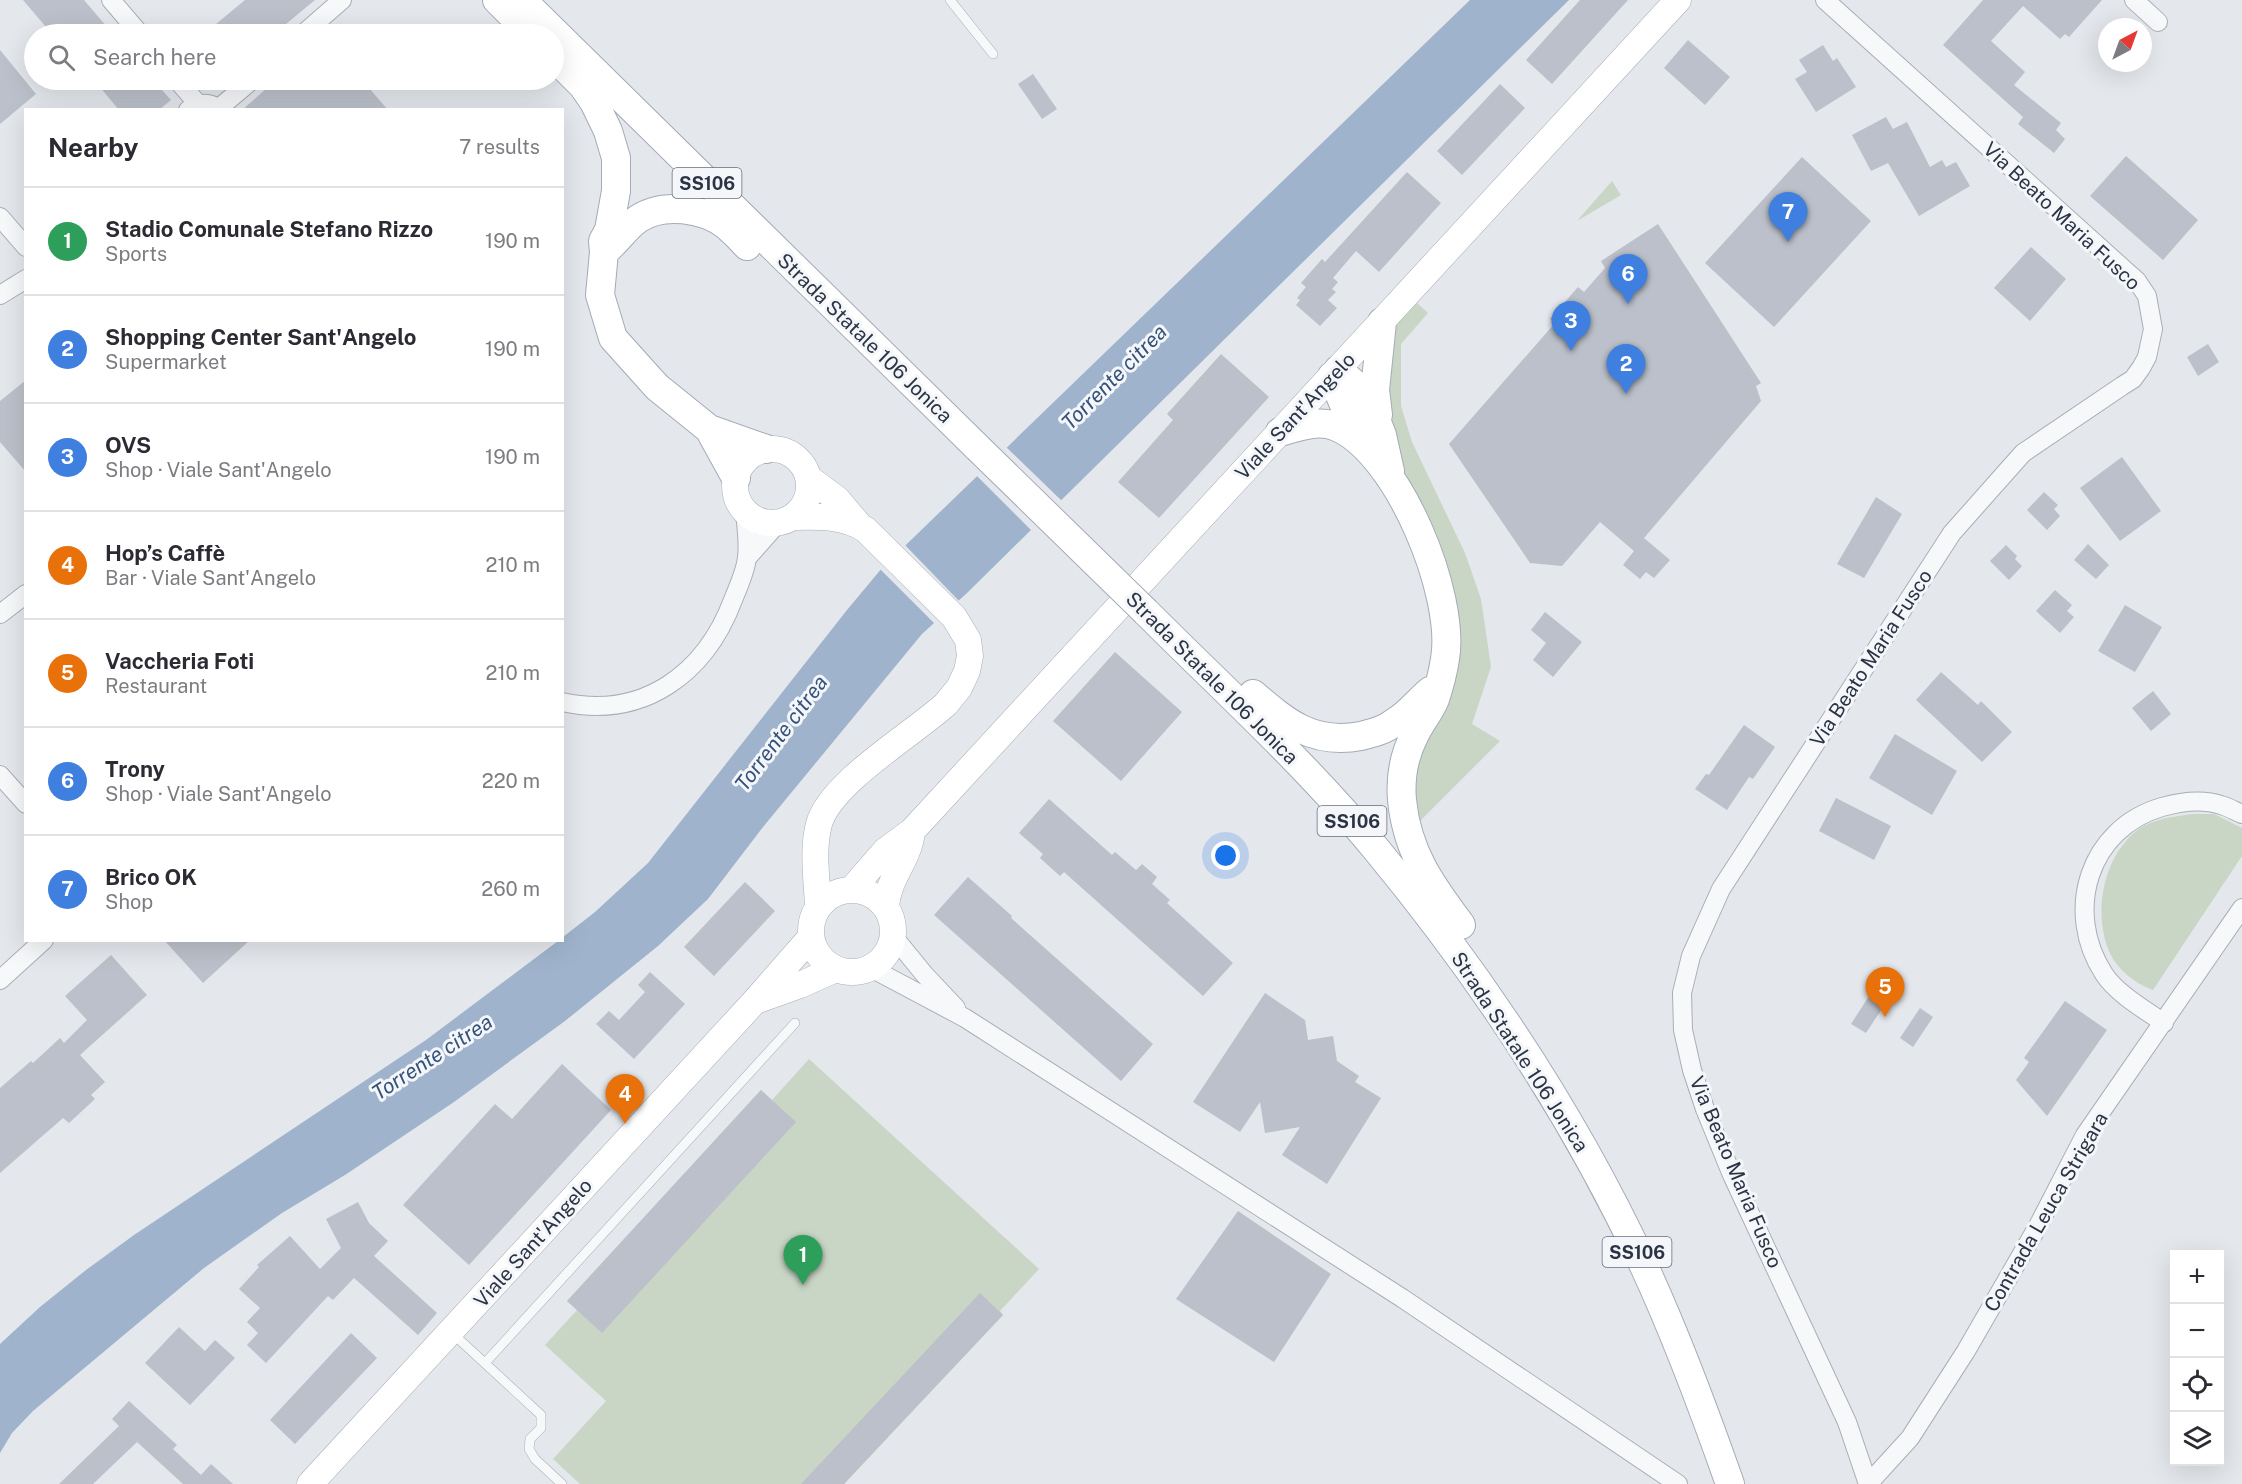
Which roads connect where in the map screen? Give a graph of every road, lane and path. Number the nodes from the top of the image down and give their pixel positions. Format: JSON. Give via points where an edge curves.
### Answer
{"nodes":[{"id":1,"x":111,"y":0,"type":"edge"},
{"id":2,"x":342,"y":0,"type":"edge"},
{"id":3,"x":497,"y":0,"type":"edge"},
{"id":4,"x":522,"y":0,"type":"edge"},
{"id":5,"x":950,"y":0,"type":"edge"},
{"id":6,"x":1678,"y":0,"type":"edge"},
{"id":7,"x":1825,"y":0,"type":"edge"},
{"id":8,"x":2134,"y":0,"type":"edge"},
{"id":9,"x":2158,"y":22,"type":"dead end"},
{"id":10,"x":131,"y":24,"type":"edge"},
{"id":11,"x":314,"y":24,"type":"edge"},
{"id":12,"x":522,"y":24,"type":"edge"},
{"id":13,"x":546,"y":24,"type":"edge"},
{"id":14,"x":564,"y":41,"type":"edge"},
{"id":15,"x":993,"y":54,"type":"dead end"},
{"id":16,"x":564,"y":67,"type":"edge"},
{"id":17,"x":183,"y":90,"type":"edge"},
{"id":18,"x":241,"y":90,"type":"edge"},
{"id":19,"x":193,"y":107,"type":"edge"},
{"id":20,"x":218,"y":108,"type":"edge"},
{"id":21,"x":221,"y":108,"type":"edge"},
{"id":22,"x":0,"y":217,"type":"edge"},
{"id":23,"x":24,"y":245,"type":"edge"},
{"id":24,"x":604,"y":252,"type":"junction"},
{"id":25,"x":24,"y":280,"type":"edge"},
{"id":26,"x":0,"y":295,"type":"edge"},
{"id":27,"x":1382,"y":321,"type":"junction"},
{"id":28,"x":893,"y":366,"type":"junction"},
{"id":29,"x":1335,"y":373,"type":"junction"},
{"id":30,"x":710,"y":429,"type":"junction"},
{"id":31,"x":1280,"y":432,"type":"junction"},
{"id":32,"x":1371,"y":442,"type":"junction"},
{"id":33,"x":766,"y":449,"type":"junction"},
{"id":34,"x":736,"y":478,"type":"junction"},
{"id":35,"x":810,"y":479,"type":"junction"},
{"id":36,"x":745,"y":511,"type":"junction"},
{"id":37,"x":786,"y":520,"type":"junction"},
{"id":38,"x":859,"y":525,"type":"junction"},
{"id":39,"x":747,"y":558,"type":"junction"},
{"id":40,"x":24,"y":596,"type":"edge"},
{"id":41,"x":0,"y":614,"type":"edge"},
{"id":42,"x":1155,"y":621,"type":"junction"},
{"id":43,"x":1438,"y":685,"type":"junction"},
{"id":44,"x":564,"y":702,"type":"edge"},
{"id":45,"x":0,"y":775,"type":"edge"},
{"id":46,"x":24,"y":802,"type":"edge"},
{"id":47,"x":2242,"y":814,"type":"edge"},
{"id":48,"x":912,"y":831,"type":"junction"},
{"id":49,"x":816,"y":838,"type":"junction"},
{"id":50,"x":850,"y":889,"type":"junction"},
{"id":51,"x":886,"y":906,"type":"junction"},
{"id":52,"x":818,"y":907,"type":"junction"},
{"id":53,"x":2242,"y":908,"type":"edge"},
{"id":54,"x":893,"y":936,"type":"junction"},
{"id":55,"x":811,"y":937,"type":"junction"},
{"id":56,"x":42,"y":942,"type":"edge"},
{"id":57,"x":872,"y":968,"type":"junction"},
{"id":58,"x":836,"y":969,"type":"junction"},
{"id":59,"x":0,"y":980,"type":"edge"},
{"id":60,"x":755,"y":1001,"type":"junction"},
{"id":61,"x":965,"y":1018,"type":"junction"},
{"id":62,"x":795,"y":1023,"type":"dead end"},
{"id":63,"x":2164,"y":1023,"type":"junction"},
{"id":64,"x":1514,"y":1035,"type":"junction"},
{"id":65,"x":452,"y":1332,"type":"junction"},
{"id":66,"x":485,"y":1363,"type":"junction"},
{"id":67,"x":310,"y":1484,"type":"edge"},
{"id":68,"x":562,"y":1484,"type":"edge"},
{"id":69,"x":1678,"y":1484,"type":"edge"},
{"id":70,"x":1730,"y":1484,"type":"edge"},
{"id":71,"x":1868,"y":1484,"type":"edge"}],
"edges":[{"from":1,"to":10,"type":"street"},
{"from":2,"to":11,"type":"street"},
{"from":3,"to":12,"type":"main road"},
{"from":4,"to":13,"type":"main road","name":"Strada Statale 106 Jonica","number":"SS106"},
{"from":5,"to":15,"type":"lane"},
{"from":6,"to":27,"type":"main road","name":"Viale Sant'Angelo"},
{"from":7,"to":71,"type":"street","name":"Via Beato Maria Fusco","via":[[2137,281],[2147,296],[2153,329],[2147,357],[2133,379],[2023,453],[1952,533],[1721,889],[1691,956],[1682,993],[1683,1030],[1705,1109],[1847,1422]]},
{"from":8,"to":9,"type":"street"},
{"from":14,"to":28,"type":"main road","name":"Strada Statale 106 Jonica","number":"SS106"},
{"from":16,"to":24,"type":"main road","via":[[594,102],[612,143],[616,191],[609,230],[603,241]]},
{"from":17,"to":19,"type":"street"},
{"from":18,"to":21,"type":"street"},
{"from":19,"to":20,"type":"street"},
{"from":22,"to":23,"type":"street"},
{"from":24,"to":28,"type":"main road","via":[[635,221],[654,212],[690,210],[711,217],[726,225],[857,352]]},
{"from":24,"to":30,"type":"main road","via":[[600,295],[613,338],[657,387]]},
{"from":25,"to":26,"type":"street"},
{"from":27,"to":29,"type":"main road","name":"Viale Sant'Angelo"},
{"from":27,"to":32,"type":"main road"},
{"from":28,"to":42,"type":"main road","name":"Strada Statale 106 Jonica","number":"SS106","bridge":true},
{"from":29,"to":31,"type":"main road","name":"Viale Sant'Angelo"},
{"from":29,"to":32,"type":"main road","via":[[1366,394]]},
{"from":30,"to":33,"type":"main road"},
{"from":30,"to":34,"type":"main road"},
{"from":31,"to":32,"type":"main road","via":[[1324,424]]},
{"from":31,"to":48,"type":"main road","name":"Viale Sant'Angelo"},
{"from":32,"to":43,"type":"main road","via":[[1425,548],[1440,595],[1446,631]]},
{"from":33,"to":34,"type":"main road","via":[[746,459]]},
{"from":33,"to":35,"type":"main road","via":[[789,452],[806,468]]},
{"from":34,"to":36,"type":"main road","via":[[735,490]]},
{"from":35,"to":37,"type":"main road","via":[[802,510]]},
{"from":35,"to":38,"type":"main road","via":[[837,499]]},
{"from":36,"to":37,"type":"main road","via":[[766,522]]},
{"from":36,"to":39,"type":"street"},
{"from":37,"to":38,"type":"main road","via":[[826,517]]},
{"from":37,"to":39,"type":"street"},
{"from":38,"to":49,"type":"main road","via":[[954,617],[968,640],[970,656],[959,688],[936,713],[833,797],[819,822]]},
{"from":39,"to":44,"type":"street","via":[[728,615],[712,642],[670,685],[621,705],[592,707]]},
{"from":40,"to":41,"type":"street"},
{"from":42,"to":43,"type":"main road","via":[[1196,644],[1286,722],[1318,736],[1347,738],[1384,729]]},
{"from":42,"to":64,"type":"main road","name":"Strada Statale 106 Jonica","number":"SS106","via":[[1284,749],[1369,841],[1445,936]]},
{"from":43,"to":64,"type":"main road","via":[[1408,748],[1402,771],[1402,800],[1411,847],[1423,873],[1479,952]]},
{"from":45,"to":46,"type":"street"},
{"from":47,"to":63,"type":"street","via":[[2219,804],[2181,801],[2144,812],[2114,834],[2092,866],[2083,902],[2087,940],[2104,975]]},
{"from":48,"to":50,"type":"main road","name":"Viale Sant'Angelo","via":[[885,851]]},
{"from":48,"to":51,"type":"main road","name":"Viale Sant'Angelo","via":[[911,844],[887,893]]},
{"from":49,"to":50,"type":"main road"},
{"from":49,"to":52,"type":"main road"},
{"from":50,"to":51,"type":"main road","via":[[865,891]]},
{"from":50,"to":52,"type":"main road","via":[[826,898]]},
{"from":51,"to":54,"type":"main road"},
{"from":52,"to":55,"type":"main road"},
{"from":53,"to":63,"type":"street","name":"Contrada Leuca Strigara"},
{"from":54,"to":57,"type":"main road","via":[[886,954]]},
{"from":54,"to":61,"type":"street"},
{"from":55,"to":58,"type":"main road","via":[[815,951]]},
{"from":55,"to":60,"type":"main road","name":"Viale Sant'Angelo"},
{"from":56,"to":59,"type":"street"},
{"from":57,"to":58,"type":"main road","via":[[860,972]]},
{"from":57,"to":61,"type":"street"},
{"from":58,"to":60,"type":"main road","name":"Viale Sant'Angelo"},
{"from":60,"to":65,"type":"main road","name":"Viale Sant'Angelo"},
{"from":61,"to":69,"type":"street","via":[[1401,1298]]},
{"from":62,"to":66,"type":"lane"},
{"from":63,"to":71,"type":"street","name":"Contrada Leuca Strigara","via":[[2085,1135],[1966,1352],[1910,1438]]},
{"from":64,"to":70,"type":"main road","name":"Strada Statale 106 Jonica","number":"SS106","via":[[1573,1132],[1644,1264],[1691,1375]]},
{"from":65,"to":66,"type":"lane"},
{"from":65,"to":67,"type":"main road","name":"Viale Sant'Angelo"},
{"from":66,"to":68,"type":"lane","via":[[541,1416],[541,1428],[530,1439],[529,1449]]}]}
